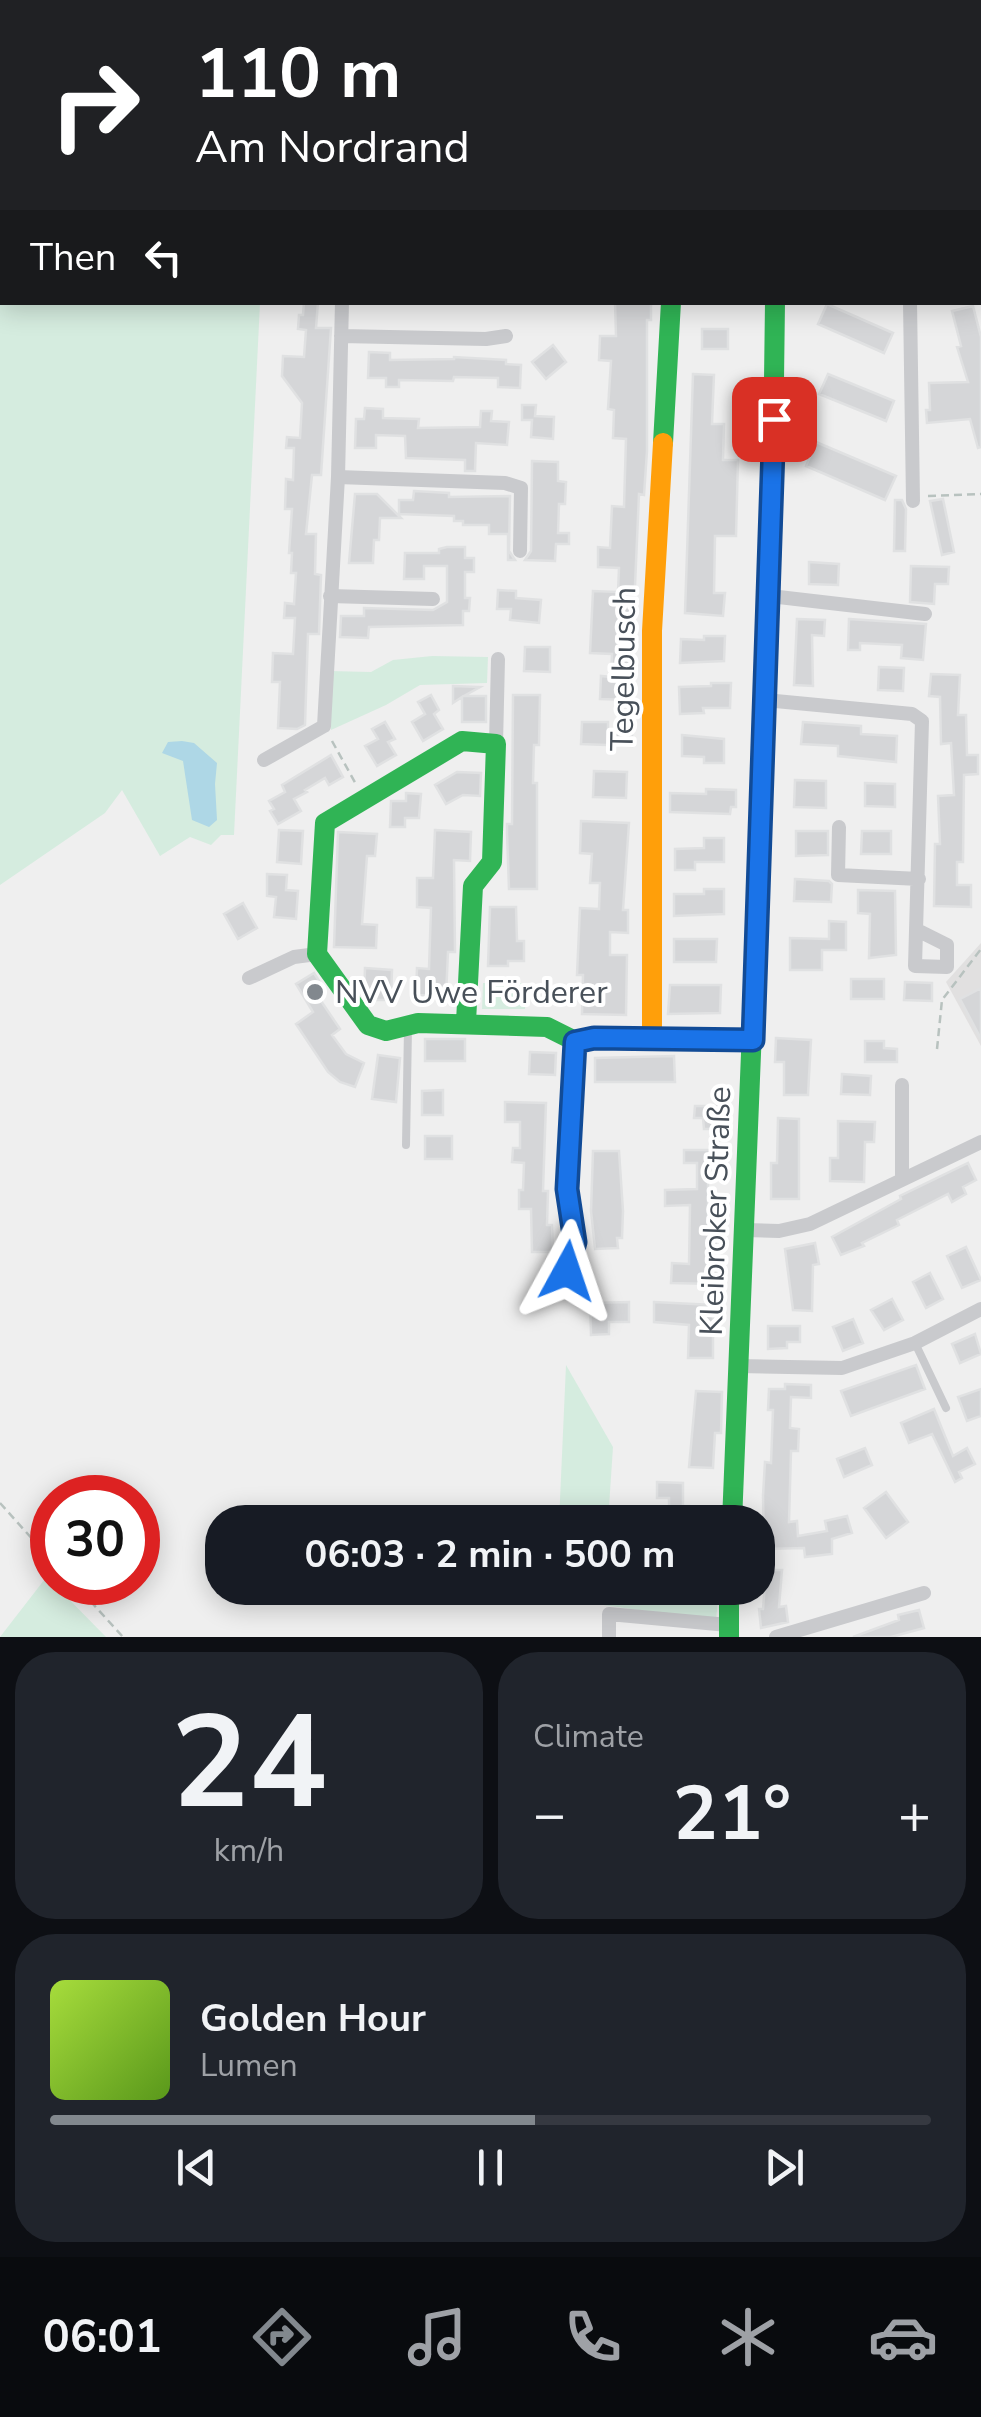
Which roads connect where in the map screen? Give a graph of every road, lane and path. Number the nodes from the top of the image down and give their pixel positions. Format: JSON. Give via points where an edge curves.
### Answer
{"nodes":[{"id":1,"x":342,"y":305,"type":"edge"},
{"id":2,"x":671,"y":305,"type":"edge"},
{"id":3,"x":776,"y":305,"type":"edge"},
{"id":4,"x":910,"y":305,"type":"edge"},
{"id":5,"x":340,"y":336,"type":"junction"},
{"id":6,"x":506,"y":336,"type":"dead end"},
{"id":7,"x":338,"y":477,"type":"junction"},
{"id":8,"x":981,"y":494,"type":"edge"},
{"id":9,"x":913,"y":499,"type":"joint"},
{"id":10,"x":520,"y":551,"type":"dead end"},
{"id":11,"x":330,"y":596,"type":"junction"},
{"id":12,"x":770,"y":596,"type":"junction"},
{"id":13,"x":433,"y":598,"type":"dead end"},
{"id":14,"x":926,"y":614,"type":"dead end"},
{"id":15,"x":498,"y":660,"type":"dead end"},
{"id":16,"x":766,"y":700,"type":"junction"},
{"id":17,"x":324,"y":726,"type":"junction"},
{"id":18,"x":496,"y":744,"type":"junction"},
{"id":19,"x":264,"y":760,"type":"dead end"},
{"id":20,"x":364,"y":798,"type":"junction"},
{"id":21,"x":840,"y":827,"type":"dead end"},
{"id":22,"x":919,"y":879,"type":"junction"},
{"id":23,"x":917,"y":930,"type":"dead end"},
{"id":24,"x":981,"y":949,"type":"edge"},
{"id":25,"x":317,"y":954,"type":"junction"},
{"id":26,"x":249,"y":978,"type":"dead end"},
{"id":27,"x":466,"y":1022,"type":"junction"},
{"id":28,"x":408,"y":1028,"type":"junction"},
{"id":29,"x":652,"y":1037,"type":"junction"},
{"id":30,"x":753,"y":1040,"type":"junction"},
{"id":31,"x":575,"y":1042,"type":"junction"},
{"id":32,"x":937,"y":1049,"type":"dead end"},
{"id":33,"x":902,"y":1086,"type":"dead end"},
{"id":34,"x":981,"y":1142,"type":"edge"},
{"id":35,"x":406,"y":1145,"type":"dead end"},
{"id":36,"x":902,"y":1177,"type":"junction"},
{"id":37,"x":744,"y":1230,"type":"junction"},
{"id":38,"x":567,"y":1271,"type":"dead end"},
{"id":39,"x":981,"y":1309,"type":"edge"},
{"id":40,"x":916,"y":1343,"type":"junction"},
{"id":41,"x":739,"y":1366,"type":"junction"},
{"id":42,"x":946,"y":1408,"type":"dead end"},
{"id":43,"x":0,"y":1503,"type":"edge"},
{"id":44,"x":733,"y":1505,"type":"edge"},
{"id":45,"x":30,"y":1536,"type":"edge"},
{"id":46,"x":924,"y":1593,"type":"dead end"},
{"id":47,"x":93,"y":1605,"type":"edge"},
{"id":48,"x":729,"y":1605,"type":"edge"},
{"id":49,"x":728,"y":1631,"type":"edge"},
{"id":50,"x":122,"y":1637,"type":"edge"},
{"id":51,"x":608,"y":1637,"type":"edge"},
{"id":52,"x":776,"y":1637,"type":"edge"}],
"edges":[{"from":1,"to":5,"type":"street"},
{"from":2,"to":29,"type":"street","name":"Tegelbusch","via":[[652,631]]},
{"from":3,"to":12,"type":"street","name":"Kleibroker Straße"},
{"from":4,"to":9,"type":"street"},
{"from":5,"to":6,"type":"street"},
{"from":5,"to":7,"type":"street"},
{"from":7,"to":10,"type":"street","via":[[521,488]]},
{"from":7,"to":11,"type":"street"},
{"from":8,"to":9,"type":"path"},
{"from":11,"to":13,"type":"street"},
{"from":11,"to":17,"type":"street"},
{"from":12,"to":14,"type":"street"},
{"from":12,"to":16,"type":"street","name":"Kleibroker Straße"},
{"from":15,"to":18,"type":"street"},
{"from":16,"to":22,"type":"street","via":[[912,714],[922,721]]},
{"from":16,"to":30,"type":"street","name":"Kleibroker Straße"},
{"from":17,"to":19,"type":"street"},
{"from":17,"to":20,"type":"path"},
{"from":18,"to":20,"type":"street","via":[[462,741]]},
{"from":18,"to":27,"type":"street","via":[[492,862],[473,886]]},
{"from":20,"to":25,"type":"street","via":[[325,823]]},
{"from":21,"to":22,"type":"street","via":[[838,875]]},
{"from":22,"to":23,"type":"street"},
{"from":24,"to":32,"type":"path","via":[[942,1000]]},
{"from":25,"to":26,"type":"street"},
{"from":25,"to":28,"type":"street","via":[[368,1025]]},
{"from":27,"to":28,"type":"street"},
{"from":27,"to":31,"type":"street","via":[[547,1027]]},
{"from":28,"to":35,"type":"lane"},
{"from":29,"to":30,"type":"street"},
{"from":29,"to":31,"type":"street"},
{"from":30,"to":37,"type":"street","name":"Kleibroker Straße"},
{"from":31,"to":38,"type":"street","via":[[567,1189],[575,1242]]},
{"from":33,"to":36,"type":"street"},
{"from":34,"to":36,"type":"street"},
{"from":36,"to":37,"type":"street","via":[[810,1224]]},
{"from":37,"to":41,"type":"street","name":"Kleibroker Straße"},
{"from":39,"to":40,"type":"street"},
{"from":40,"to":41,"type":"street","via":[[842,1368]]},
{"from":40,"to":42,"type":"lane"},
{"from":41,"to":44,"type":"street","name":"Kleibroker Straße"},
{"from":43,"to":45,"type":"path"},
{"from":46,"to":52,"type":"street"},
{"from":47,"to":50,"type":"path"},
{"from":48,"to":49,"type":"street"},
{"from":49,"to":51,"type":"street","via":[[609,1614]]}]}
